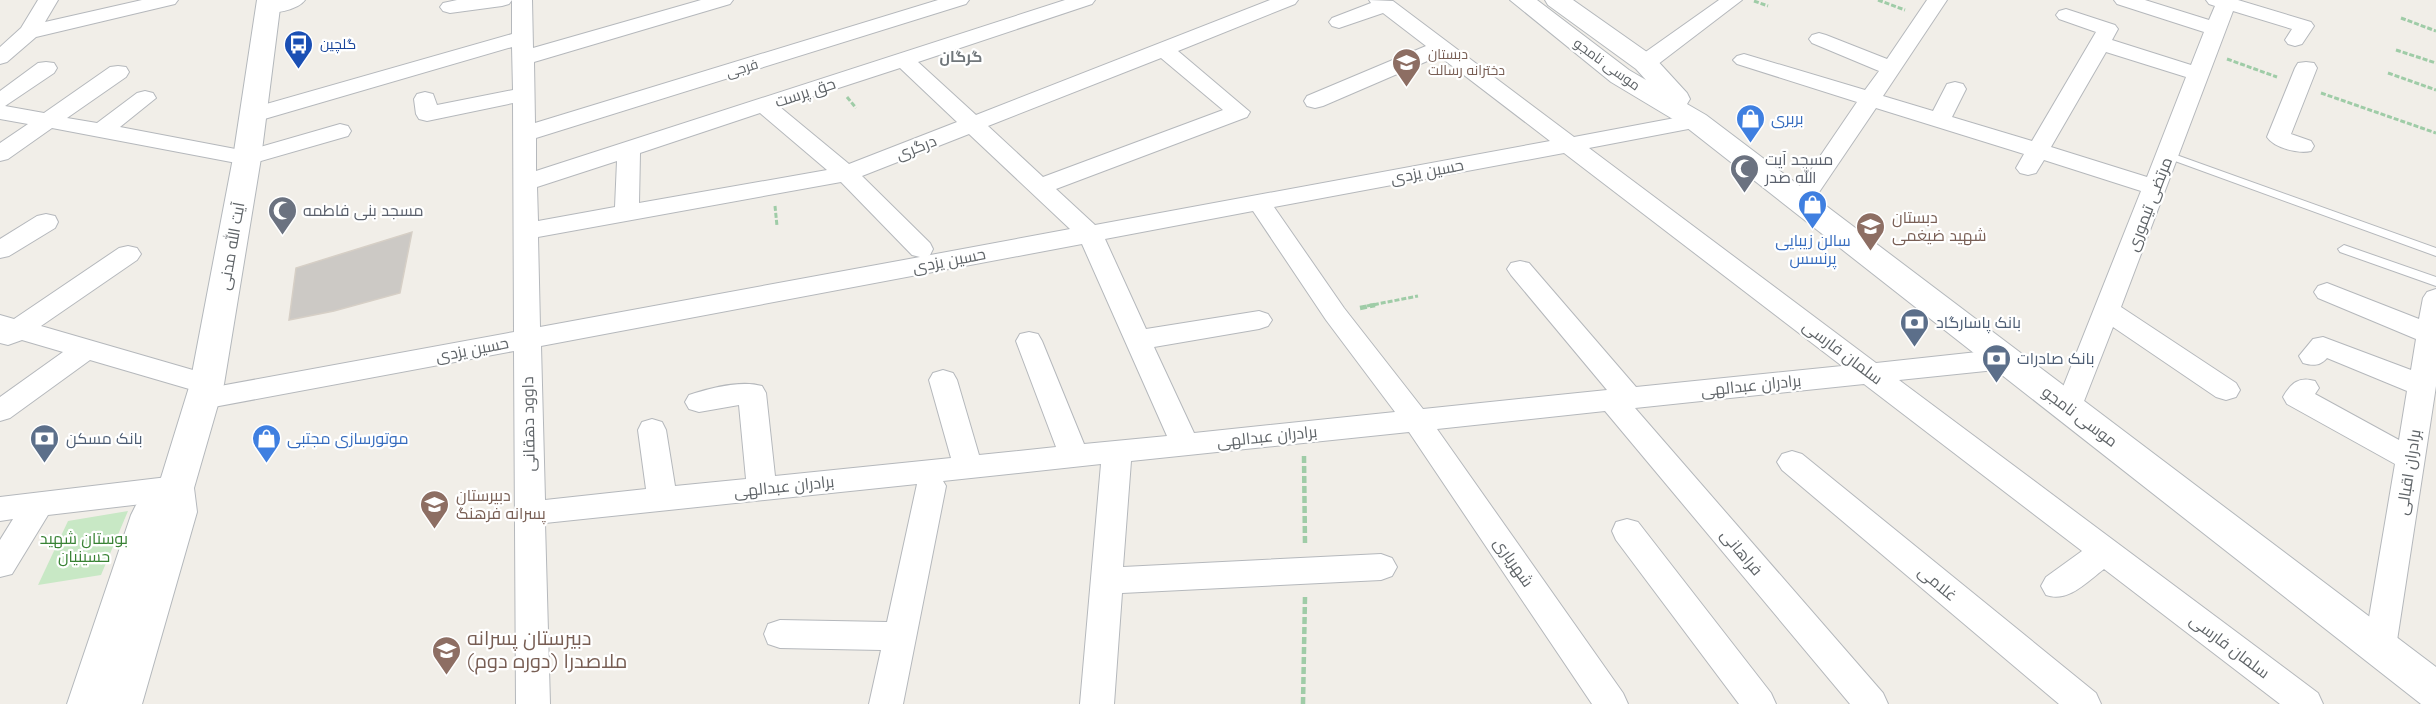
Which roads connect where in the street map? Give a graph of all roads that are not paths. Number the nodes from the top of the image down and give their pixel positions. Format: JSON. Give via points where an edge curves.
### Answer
{"nodes":[{"id":1,"x":48,"y":0,"type":"edge"},
{"id":2,"x":168,"y":0,"type":"edge"},
{"id":3,"x":502,"y":0,"type":"edge"},
{"id":4,"x":522,"y":0,"type":"edge"},
{"id":5,"x":723,"y":0,"type":"edge"},
{"id":6,"x":959,"y":0,"type":"edge"},
{"id":7,"x":1085,"y":0,"type":"edge"},
{"id":8,"x":1288,"y":0,"type":"edge"},
{"id":9,"x":1522,"y":0,"type":"edge"},
{"id":10,"x":1557,"y":0,"type":"edge"},
{"id":11,"x":1732,"y":0,"type":"edge"},
{"id":12,"x":1936,"y":0,"type":"edge"},
{"id":13,"x":2124,"y":0,"type":"edge"},
{"id":14,"x":2223,"y":1,"type":"edge"},
{"id":15,"x":1382,"y":2,"type":"edge"},
{"id":16,"x":281,"y":6,"type":"edge"},
{"id":17,"x":680,"y":6,"type":"edge"},
{"id":18,"x":450,"y":7,"type":"dead end"},
{"id":19,"x":2066,"y":15,"type":"dead end"},
{"id":20,"x":1339,"y":22,"type":"dead end"},
{"id":21,"x":2216,"y":29,"type":"junction"},
{"id":22,"x":29,"y":32,"type":"junction"},
{"id":23,"x":1819,"y":39,"type":"dead end"},
{"id":24,"x":2295,"y":40,"type":"dead end"},
{"id":25,"x":2100,"y":43,"type":"junction"},
{"id":26,"x":1441,"y":47,"type":"junction"},
{"id":27,"x":523,"y":48,"type":"junction"},
{"id":28,"x":1163,"y":49,"type":"junction"},
{"id":29,"x":0,"y":58,"type":"edge"},
{"id":30,"x":903,"y":60,"type":"junction"},
{"id":31,"x":1744,"y":60,"type":"dead end"},
{"id":32,"x":1645,"y":63,"type":"junction"},
{"id":33,"x":752,"y":64,"type":"junction"},
{"id":34,"x":46,"y":68,"type":"dead end"},
{"id":35,"x":1891,"y":68,"type":"junction"},
{"id":36,"x":118,"y":72,"type":"dead end"},
{"id":37,"x":2199,"y":74,"type":"junction"},
{"id":38,"x":2302,"y":76,"type":"dead end"},
{"id":39,"x":1955,"y":89,"type":"dead end"},
{"id":40,"x":524,"y":94,"type":"junction"},
{"id":41,"x":145,"y":98,"type":"dead end"},
{"id":42,"x":425,"y":99,"type":"dead end"},
{"id":43,"x":1871,"y":99,"type":"junction"},
{"id":44,"x":0,"y":101,"type":"edge"},
{"id":45,"x":1315,"y":101,"type":"dead end"},
{"id":46,"x":774,"y":103,"type":"junction"},
{"id":47,"x":0,"y":112,"type":"edge"},
{"id":48,"x":253,"y":115,"type":"junction"},
{"id":49,"x":1939,"y":120,"type":"junction"},
{"id":50,"x":50,"y":121,"type":"junction"},
{"id":51,"x":1696,"y":121,"type":"junction"},
{"id":52,"x":973,"y":124,"type":"junction"},
{"id":53,"x":101,"y":131,"type":"junction"},
{"id":54,"x":340,"y":131,"type":"dead end"},
{"id":55,"x":524,"y":134,"type":"junction"},
{"id":56,"x":1570,"y":145,"type":"junction"},
{"id":57,"x":2303,"y":146,"type":"dead end"},
{"id":58,"x":629,"y":151,"type":"junction"},
{"id":59,"x":0,"y":154,"type":"edge"},
{"id":60,"x":2168,"y":155,"type":"junction"},
{"id":61,"x":247,"y":158,"type":"junction"},
{"id":62,"x":2033,"y":159,"type":"junction"},
{"id":63,"x":846,"y":174,"type":"junction"},
{"id":64,"x":525,"y":183,"type":"junction"},
{"id":65,"x":1043,"y":186,"type":"junction"},
{"id":66,"x":2155,"y":187,"type":"junction"},
{"id":67,"x":1801,"y":202,"type":"junction"},
{"id":68,"x":1259,"y":203,"type":"junction"},
{"id":69,"x":627,"y":213,"type":"junction"},
{"id":70,"x":45,"y":222,"type":"dead end"},
{"id":71,"x":525,"y":231,"type":"junction"},
{"id":72,"x":1090,"y":234,"type":"junction"},
{"id":73,"x":921,"y":249,"type":"dead end"},
{"id":74,"x":2344,"y":249,"type":"dead end"},
{"id":75,"x":0,"y":250,"type":"edge"},
{"id":76,"x":2436,"y":252,"type":"edge"},
{"id":77,"x":128,"y":254,"type":"dead end"},
{"id":78,"x":1520,"y":269,"type":"dead end"},
{"id":79,"x":2436,"y":282,"type":"edge"},
{"id":80,"x":2327,"y":294,"type":"dead end"},
{"id":81,"x":2436,"y":298,"type":"edge"},
{"id":82,"x":2108,"y":311,"type":"junction"},
{"id":83,"x":1259,"y":320,"type":"dead end"},
{"id":84,"x":6,"y":332,"type":"edge"},
{"id":85,"x":2430,"y":334,"type":"junction"},
{"id":86,"x":527,"y":339,"type":"junction"},
{"id":87,"x":1138,"y":340,"type":"junction"},
{"id":88,"x":1029,"y":341,"type":"dead end"},
{"id":89,"x":86,"y":349,"type":"junction"},
{"id":90,"x":2313,"y":356,"type":"dead end"},
{"id":91,"x":2005,"y":359,"type":"junction"},
{"id":92,"x":1870,"y":373,"type":"junction"},
{"id":93,"x":943,"y":380,"type":"dead end"},
{"id":94,"x":2422,"y":386,"type":"junction"},
{"id":95,"x":2305,"y":388,"type":"dead end"},
{"id":96,"x":2226,"y":390,"type":"dead end"},
{"id":97,"x":205,"y":392,"type":"junction"},
{"id":98,"x":1620,"y":399,"type":"junction"},
{"id":99,"x":699,"y":402,"type":"dead end"},
{"id":100,"x":2069,"y":407,"type":"junction"},
{"id":101,"x":0,"y":411,"type":"edge"},
{"id":102,"x":1416,"y":420,"type":"junction"},
{"id":103,"x":652,"y":429,"type":"dead end"},
{"id":104,"x":1185,"y":444,"type":"junction"},
{"id":105,"x":1117,"y":452,"type":"junction"},
{"id":106,"x":1074,"y":456,"type":"junction"},
{"id":107,"x":2410,"y":459,"type":"junction"},
{"id":108,"x":1792,"y":462,"type":"dead end"},
{"id":109,"x":968,"y":467,"type":"junction"},
{"id":110,"x":931,"y":486,"type":"dead end"},
{"id":111,"x":176,"y":488,"type":"junction"},
{"id":112,"x":762,"y":489,"type":"junction"},
{"id":113,"x":662,"y":499,"type":"junction"},
{"id":114,"x":39,"y":504,"type":"junction"},
{"id":115,"x":0,"y":509,"type":"edge"},
{"id":116,"x":530,"y":513,"type":"junction"},
{"id":117,"x":1627,"y":531,"type":"dead end"},
{"id":118,"x":2105,"y":551,"type":"junction"},
{"id":119,"x":2,"y":565,"type":"dead end"},
{"id":120,"x":1381,"y":567,"type":"dead end"},
{"id":121,"x":1107,"y":582,"type":"junction"},
{"id":122,"x":2057,"y":586,"type":"dead end"},
{"id":123,"x":780,"y":634,"type":"dead end"},
{"id":124,"x":902,"y":636,"type":"junction"},
{"id":125,"x":2380,"y":646,"type":"junction"},
{"id":126,"x":2436,"y":691,"type":"edge"},
{"id":127,"x":88,"y":704,"type":"edge"},
{"id":128,"x":121,"y":704,"type":"edge"},
{"id":129,"x":532,"y":704,"type":"edge"},
{"id":130,"x":886,"y":704,"type":"edge"},
{"id":131,"x":1097,"y":704,"type":"edge"},
{"id":132,"x":1611,"y":704,"type":"edge"},
{"id":133,"x":1759,"y":704,"type":"edge"},
{"id":134,"x":1871,"y":704,"type":"edge"},
{"id":135,"x":2084,"y":704,"type":"edge"},
{"id":136,"x":2306,"y":704,"type":"edge"}],
"edges":[{"from":1,"to":22,"type":"street"},
{"from":2,"to":22,"type":"street"},
{"from":3,"to":18,"type":"street"},
{"from":4,"to":27,"type":"street","name":"داوود دهقانی"},
{"from":5,"to":17,"type":"street"},
{"from":6,"to":33,"type":"street","name":"فرجی"},
{"from":7,"to":30,"type":"street","name":"حق پرست"},
{"from":8,"to":28,"type":"street","name":"درگری"},
{"from":9,"to":51,"type":"main road","name":"موسی نامجو","via":[[1620,76]]},
{"from":10,"to":32,"type":"main road","name":"موسی نامجو"},
{"from":11,"to":32,"type":"street"},
{"from":12,"to":35,"type":"street"},
{"from":13,"to":21,"type":"street"},
{"from":14,"to":21,"type":"street","name":"مرتضی تیموری"},
{"from":14,"to":24,"type":"street","via":[[2304,26]]},
{"from":15,"to":20,"type":"street"},
{"from":15,"to":26,"type":"street","name":"سلمان فارسی"},
{"from":16,"to":48,"type":"main road","name":"آیت الله مدنی"},
{"from":17,"to":27,"type":"street"},
{"from":19,"to":25,"type":"street","via":[[2108,28]]},
{"from":21,"to":37,"type":"street","name":"مرتضی تیموری"},
{"from":22,"to":29,"type":"street"},
{"from":23,"to":35,"type":"street"},
{"from":25,"to":37,"type":"street"},
{"from":25,"to":62,"type":"street"},
{"from":26,"to":45,"type":"street"},
{"from":26,"to":56,"type":"street","name":"سلمان فارسی"},
{"from":27,"to":40,"type":"street","name":"داوود دهقانی"},
{"from":27,"to":48,"type":"street"},
{"from":28,"to":52,"type":"street","name":"درگری"},
{"from":28,"to":65,"type":"street","via":[[1239,112]]},
{"from":30,"to":46,"type":"street","name":"حق پرست"},
{"from":30,"to":52,"type":"street"},
{"from":31,"to":43,"type":"street"},
{"from":32,"to":51,"type":"main road","name":"موسی نامجو"},
{"from":33,"to":46,"type":"street"},
{"from":33,"to":55,"type":"street","name":"فرجی"},
{"from":34,"to":44,"type":"street"},
{"from":35,"to":43,"type":"street"},
{"from":36,"to":50,"type":"street"},
{"from":37,"to":60,"type":"street","name":"مرتضی تیموری"},
{"from":38,"to":57,"type":"street","via":[[2278,136]]},
{"from":39,"to":49,"type":"street"},
{"from":40,"to":42,"type":"street","via":[[427,114]]},
{"from":40,"to":55,"type":"street","name":"داوود دهقانی"},
{"from":41,"to":53,"type":"street"},
{"from":43,"to":49,"type":"street"},
{"from":43,"to":67,"type":"street"},
{"from":46,"to":58,"type":"street","name":"حق پرست"},
{"from":46,"to":63,"type":"street"},
{"from":47,"to":50,"type":"street"},
{"from":48,"to":61,"type":"main road","name":"آیت الله مدنی"},
{"from":49,"to":62,"type":"street"},
{"from":50,"to":53,"type":"street"},
{"from":50,"to":59,"type":"street"},
{"from":51,"to":56,"type":"street","name":"حسین یزدی"},
{"from":51,"to":67,"type":"main road","name":"موسی نامجو"},
{"from":52,"to":63,"type":"street","name":"درگری"},
{"from":52,"to":65,"type":"street"},
{"from":53,"to":61,"type":"street"},
{"from":54,"to":61,"type":"street"},
{"from":55,"to":64,"type":"street","name":"داوود دهقانی"},
{"from":56,"to":68,"type":"street","name":"حسین یزدی"},
{"from":56,"to":92,"type":"street","name":"سلمان فارسی"},
{"from":58,"to":64,"type":"street","name":"حق پرست"},
{"from":58,"to":69,"type":"street"},
{"from":60,"to":66,"type":"street","name":"مرتضی تیموری"},
{"from":60,"to":76,"type":"lane"},
{"from":61,"to":97,"type":"main road","name":"آیت الله مدنی"},
{"from":62,"to":66,"type":"street"},
{"from":63,"to":69,"type":"street","name":"درگری"},
{"from":63,"to":73,"type":"street"},
{"from":64,"to":71,"type":"street","name":"داوود دهقانی"},
{"from":65,"to":72,"type":"street"},
{"from":66,"to":82,"type":"street","name":"مرتضی تیموری"},
{"from":67,"to":91,"type":"main road","name":"موسی نامجو"},
{"from":68,"to":72,"type":"street","name":"حسین یزدی"},
{"from":68,"to":102,"type":"street","name":"شهریاری","via":[[1335,314]]},
{"from":69,"to":71,"type":"street","name":"درگری"},
{"from":70,"to":75,"type":"street"},
{"from":71,"to":86,"type":"street","name":"داوود دهقانی"},
{"from":72,"to":86,"type":"street","name":"حسین یزدی"},
{"from":72,"to":87,"type":"street"},
{"from":74,"to":79,"type":"lane"},
{"from":77,"to":84,"type":"street"},
{"from":78,"to":98,"type":"street","name":"فراهانی"},
{"from":80,"to":85,"type":"street"},
{"from":81,"to":85,"type":"street","name":"برادران اقبالی"},
{"from":82,"to":96,"type":"street"},
{"from":82,"to":100,"type":"street","name":"مرتضی تیموری"},
{"from":83,"to":87,"type":"street"},
{"from":84,"to":89,"type":"street"},
{"from":85,"to":94,"type":"street","name":"برادران اقبالی"},
{"from":86,"to":97,"type":"street","name":"حسین یزدی"},
{"from":86,"to":116,"type":"street","name":"داوود دهقانی"},
{"from":87,"to":104,"type":"street"},
{"from":88,"to":106,"type":"street"},
{"from":89,"to":97,"type":"street"},
{"from":89,"to":101,"type":"street"},
{"from":90,"to":94,"type":"street","via":[[2323,346]]},
{"from":91,"to":92,"type":"street","name":"برادران عبدالهی"},
{"from":91,"to":100,"type":"main road","name":"موسی نامجو"},
{"from":92,"to":98,"type":"street","name":"برادران عبدالهی"},
{"from":92,"to":118,"type":"street","name":"سلمان فارسی"},
{"from":93,"to":109,"type":"street"},
{"from":94,"to":107,"type":"street","name":"برادران اقبالی"},
{"from":95,"to":107,"type":"street","via":[[2297,397]]},
{"from":97,"to":111,"type":"main road","name":"آیت الله مدنی"},
{"from":98,"to":102,"type":"street","name":"برادران عبدالهی"},
{"from":98,"to":134,"type":"street","name":"فراهانی"},
{"from":99,"to":112,"type":"street","via":[[752,393]]},
{"from":100,"to":125,"type":"main road","name":"موسی نامجو"},
{"from":102,"to":104,"type":"street","name":"برادران عبدالهی"},
{"from":102,"to":132,"type":"street","name":"شهریاری"},
{"from":103,"to":113,"type":"street"},
{"from":104,"to":105,"type":"street","name":"برادران عبدالهی"},
{"from":105,"to":106,"type":"street","name":"برادران عبدالهی"},
{"from":105,"to":121,"type":"street"},
{"from":106,"to":109,"type":"street","name":"برادران عبدالهی"},
{"from":107,"to":125,"type":"street","name":"برادران اقبالی"},
{"from":108,"to":135,"type":"street","name":"غلامی"},
{"from":109,"to":112,"type":"street","name":"برادران عبدالهی"},
{"from":110,"to":124,"type":"street"},
{"from":111,"to":114,"type":"street"},
{"from":111,"to":127,"type":"main road","name":"آیت الله مدنی","via":[[149,515]]},
{"from":111,"to":128,"type":"main road","name":"آیت الله مدنی","via":[[179,512]]},
{"from":112,"to":113,"type":"street","name":"برادران عبدالهی"},
{"from":113,"to":116,"type":"street","name":"برادران عبدالهی"},
{"from":114,"to":115,"type":"street"},
{"from":114,"to":119,"type":"street"},
{"from":116,"to":129,"type":"street","name":"داوود دهقانی"},
{"from":117,"to":133,"type":"street"},
{"from":118,"to":122,"type":"street"},
{"from":118,"to":136,"type":"street","name":"سلمان فارسی"},
{"from":120,"to":121,"type":"street"},
{"from":121,"to":131,"type":"street"},
{"from":123,"to":124,"type":"street"},
{"from":124,"to":130,"type":"street"},
{"from":125,"to":126,"type":"main road","name":"موسی نامجو"}]}
